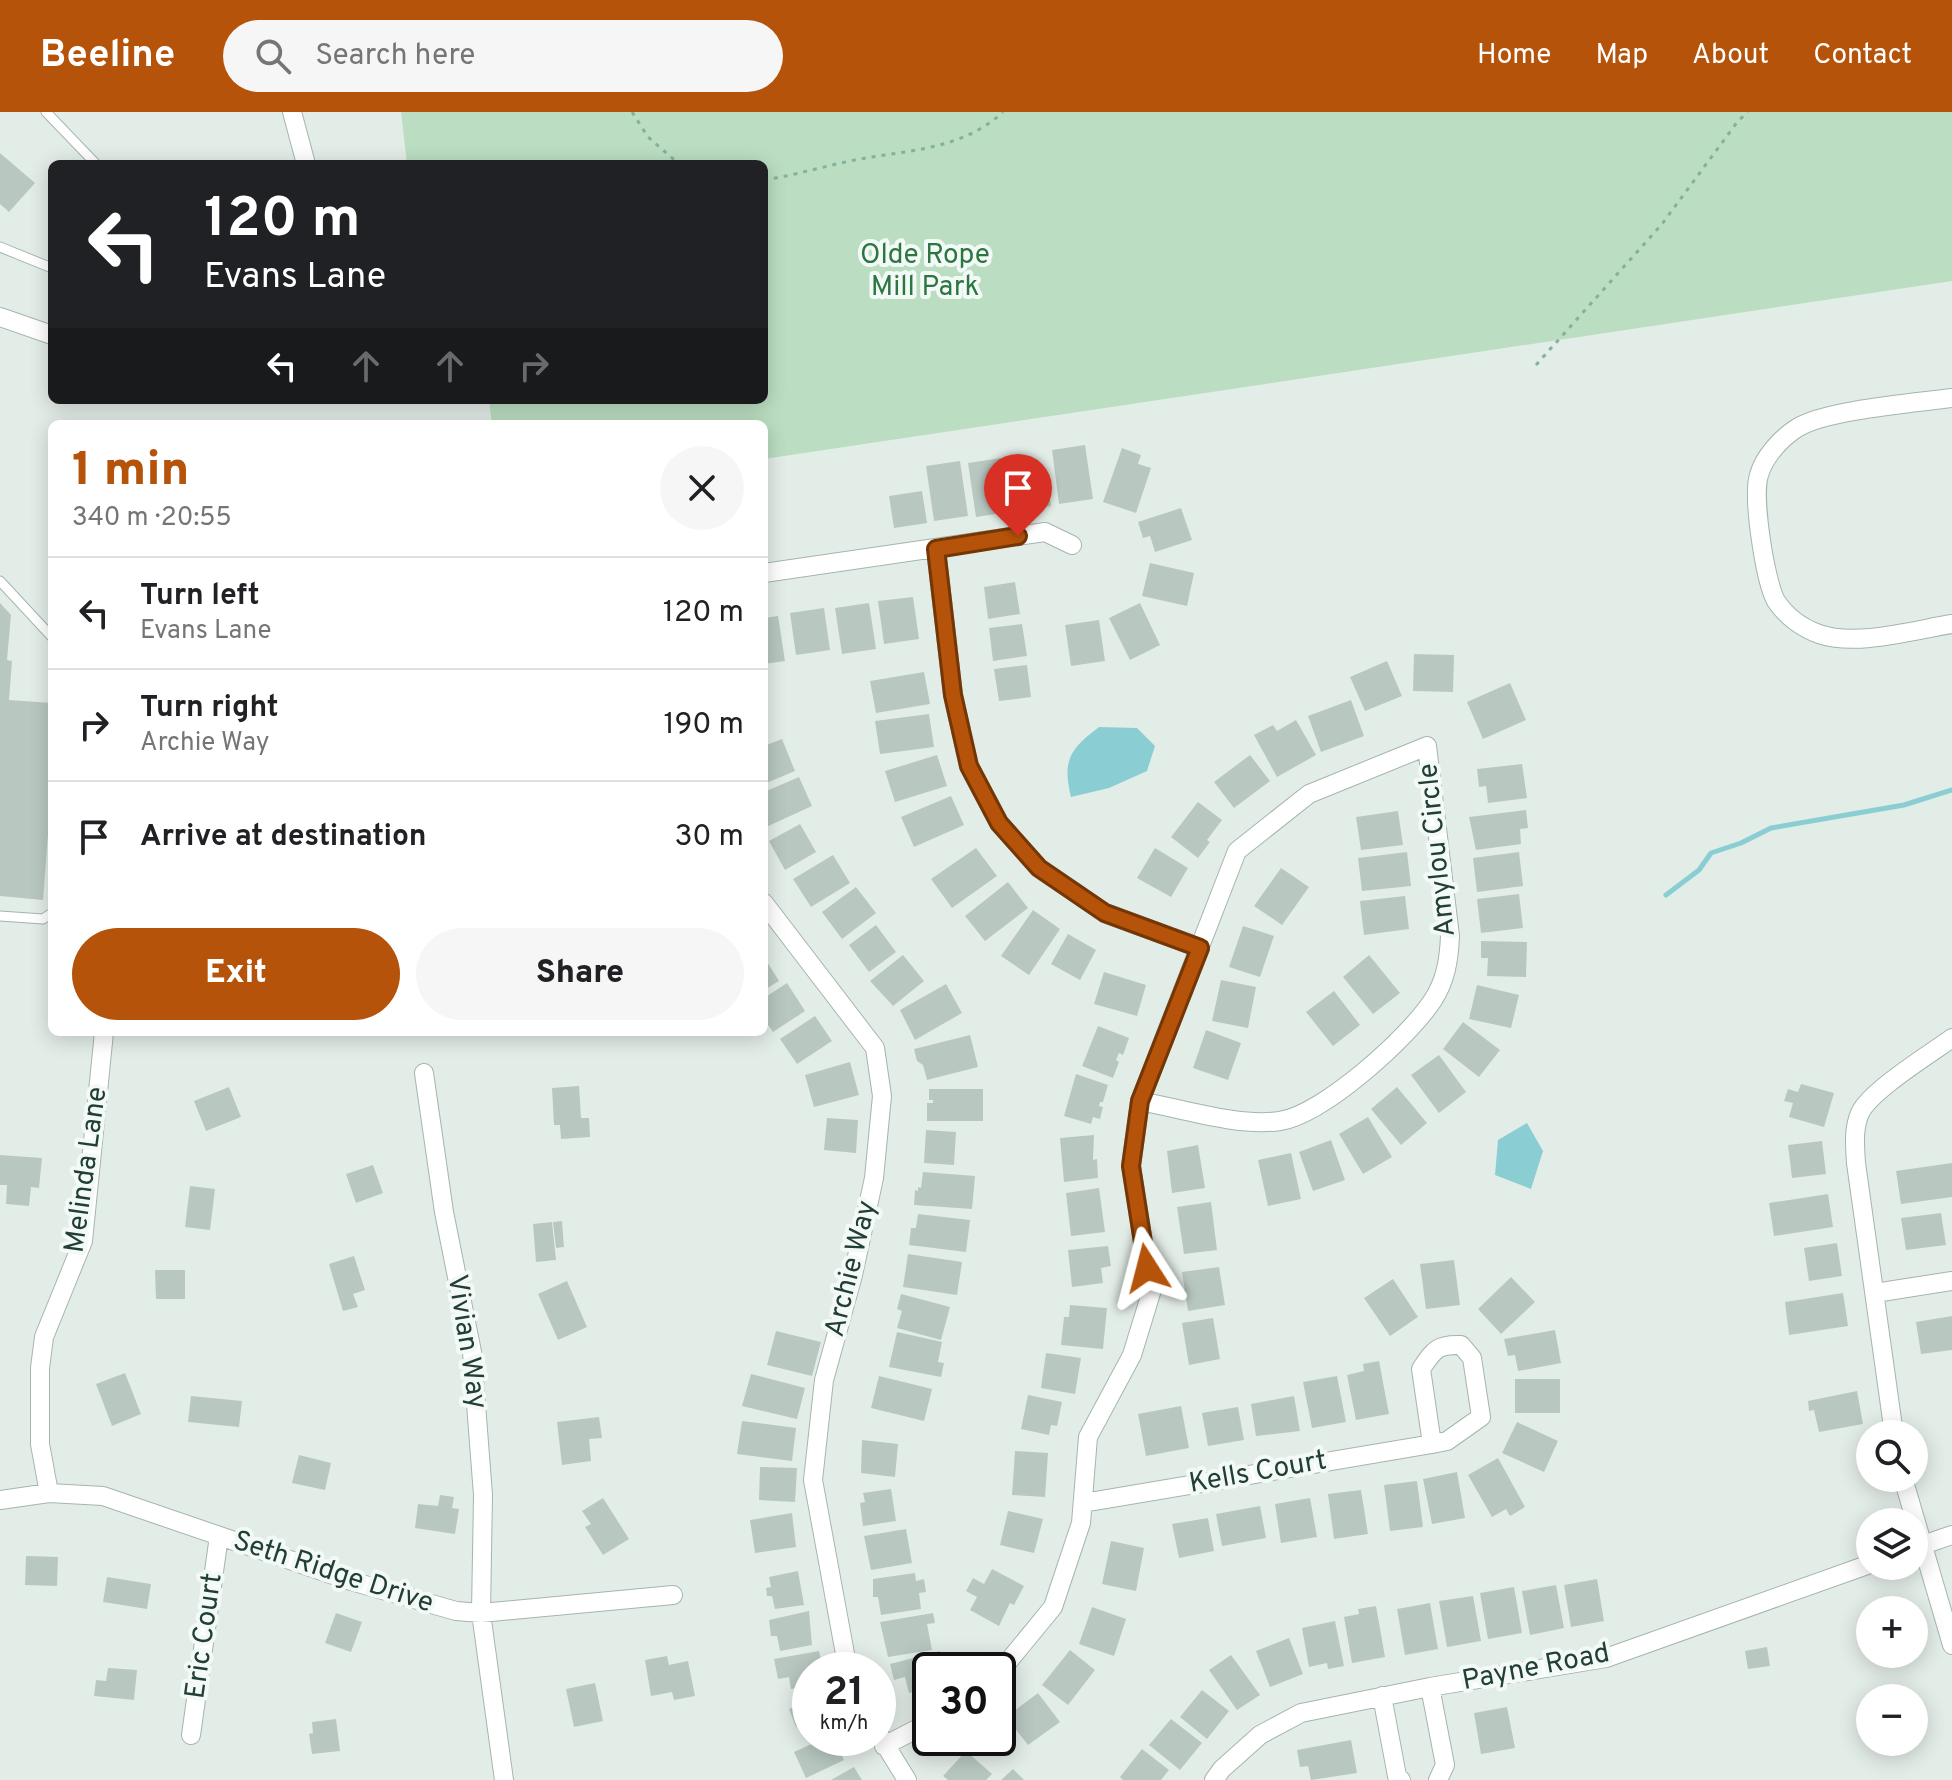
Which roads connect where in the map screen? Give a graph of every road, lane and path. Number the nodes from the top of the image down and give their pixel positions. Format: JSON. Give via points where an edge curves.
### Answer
{"nodes":[{"id":1,"x":46,"y":112,"type":"edge"},
{"id":2,"x":292,"y":112,"type":"edge"},
{"id":3,"x":632,"y":112,"type":"edge"},
{"id":4,"x":1003,"y":112,"type":"edge"},
{"id":5,"x":1748,"y":112,"type":"edge"},
{"id":6,"x":92,"y":160,"type":"edge"},
{"id":7,"x":305,"y":160,"type":"edge"},
{"id":8,"x":674,"y":160,"type":"edge"},
{"id":9,"x":768,"y":179,"type":"edge"},
{"id":10,"x":0,"y":247,"type":"edge"},
{"id":11,"x":48,"y":266,"type":"edge"},
{"id":12,"x":0,"y":317,"type":"edge"},
{"id":13,"x":48,"y":334,"type":"edge"},
{"id":14,"x":1536,"y":365,"type":"dead end"},
{"id":15,"x":1952,"y":398,"type":"edge"},
{"id":16,"x":1072,"y":545,"type":"dead end"},
{"id":17,"x":936,"y":549,"type":"junction"},
{"id":18,"x":768,"y":572,"type":"edge"},
{"id":19,"x":0,"y":581,"type":"edge"},
{"id":20,"x":1952,"y":624,"type":"edge"},
{"id":21,"x":48,"y":633,"type":"edge"},
{"id":22,"x":768,"y":908,"type":"edge"},
{"id":23,"x":0,"y":916,"type":"edge"},
{"id":24,"x":48,"y":916,"type":"edge"},
{"id":25,"x":1200,"y":948,"type":"junction"},
{"id":26,"x":104,"y":1036,"type":"edge"},
{"id":27,"x":1952,"y":1038,"type":"edge"},
{"id":28,"x":424,"y":1073,"type":"dead end"},
{"id":29,"x":1140,"y":1101,"type":"junction"},
{"id":30,"x":1952,"y":1281,"type":"edge"},
{"id":31,"x":1875,"y":1293,"type":"junction"},
{"id":32,"x":1892,"y":1420,"type":"edge"},
{"id":33,"x":1432,"y":1444,"type":"junction"},
{"id":34,"x":49,"y":1493,"type":"junction"},
{"id":35,"x":0,"y":1500,"type":"edge"},
{"id":36,"x":1083,"y":1503,"type":"junction"},
{"id":37,"x":1952,"y":1535,"type":"edge"},
{"id":38,"x":219,"y":1536,"type":"junction"},
{"id":39,"x":1928,"y":1543,"type":"edge"},
{"id":40,"x":1856,"y":1569,"type":"edge"},
{"id":41,"x":1928,"y":1575,"type":"edge"},
{"id":42,"x":673,"y":1595,"type":"dead end"},
{"id":43,"x":481,"y":1613,"type":"junction"},
{"id":44,"x":1952,"y":1645,"type":"edge"},
{"id":45,"x":845,"y":1652,"type":"edge"},
{"id":46,"x":1016,"y":1652,"type":"edge"},
{"id":47,"x":1430,"y":1687,"type":"junction"},
{"id":48,"x":1382,"y":1696,"type":"junction"},
{"id":49,"x":191,"y":1735,"type":"dead end"},
{"id":50,"x":891,"y":1756,"type":"edge"},
{"id":51,"x":504,"y":1780,"type":"edge"},
{"id":52,"x":907,"y":1780,"type":"edge"},
{"id":53,"x":1214,"y":1780,"type":"edge"},
{"id":54,"x":1401,"y":1780,"type":"edge"},
{"id":55,"x":1438,"y":1780,"type":"edge"}],
"edges":[{"from":1,"to":6,"type":"lane"},
{"from":2,"to":7,"type":"street"},
{"from":3,"to":8,"type":"path","via":[[648,137]]},
{"from":4,"to":9,"type":"path","via":[[987,127],[944,146]]},
{"from":5,"to":14,"type":"path","via":[[1662,224]]},
{"from":10,"to":11,"type":"lane"},
{"from":12,"to":13,"type":"street"},
{"from":15,"to":20,"type":"street","via":[[1821,418],[1798,427],[1776,445],[1759,474],[1756,496],[1767,579],[1777,601],[1796,622],[1837,638]]},
{"from":16,"to":17,"type":"street","via":[[1045,532]]},
{"from":17,"to":18,"type":"street"},
{"from":17,"to":25,"type":"street","via":[[953,695],[969,766],[999,823],[1039,868],[1105,913]]},
{"from":19,"to":21,"type":"lane"},
{"from":22,"to":45,"type":"street","name":"Archie Way","via":[[875,1048],[882,1096],[874,1178],[824,1380],[813,1480]]},
{"from":23,"to":24,"type":"lane"},
{"from":25,"to":29,"type":"street","name":"Amylou Circle"},
{"from":25,"to":29,"type":"street","name":"Amylou Circle","via":[[1237,851],[1309,794],[1427,746],[1450,936],[1448,967],[1434,1000],[1409,1031],[1324,1104],[1282,1121],[1247,1122]]},
{"from":26,"to":34,"type":"street","name":"Melinda Lane","via":[[83,1241],[44,1337],[40,1368],[40,1444]]},
{"from":27,"to":31,"type":"street","via":[[1860,1111],[1856,1163]]},
{"from":28,"to":43,"type":"street","name":"Vivian Way","via":[[472,1352],[483,1495]]},
{"from":29,"to":36,"type":"street","name":"Amylou Circle","via":[[1131,1166],[1151,1293],[1132,1355],[1088,1437]]},
{"from":30,"to":31,"type":"street"},
{"from":31,"to":32,"type":"street"},
{"from":33,"to":33,"type":"street","name":"Kells Court","via":[[1421,1369],[1444,1344],[1461,1345],[1472,1358],[1481,1417],[1447,1441]]},
{"from":33,"to":36,"type":"street","name":"Kells Court"},
{"from":34,"to":35,"type":"street","name":"Seth Ridge Drive"},
{"from":34,"to":38,"type":"street","name":"Seth Ridge Drive","via":[[103,1496]]},
{"from":36,"to":46,"type":"street","name":"Amylou Circle","via":[[1053,1607]]},
{"from":37,"to":39,"type":"street"},
{"from":38,"to":43,"type":"street","name":"Seth Ridge Drive","via":[[415,1600]]},
{"from":38,"to":49,"type":"street","name":"Eric Court"},
{"from":40,"to":47,"type":"street","name":"Payne Road","via":[[1606,1658]]},
{"from":41,"to":44,"type":"street"},
{"from":42,"to":43,"type":"street","name":"Seth Ridge Drive"},
{"from":43,"to":51,"type":"street","name":"Vivian Way"},
{"from":47,"to":48,"type":"street","name":"Payne Road"},
{"from":47,"to":55,"type":"street","via":[[1445,1765]]},
{"from":48,"to":53,"type":"street","name":"Payne Road","via":[[1301,1713],[1260,1735]]},
{"from":48,"to":54,"type":"street"},
{"from":50,"to":52,"type":"street"}]}
